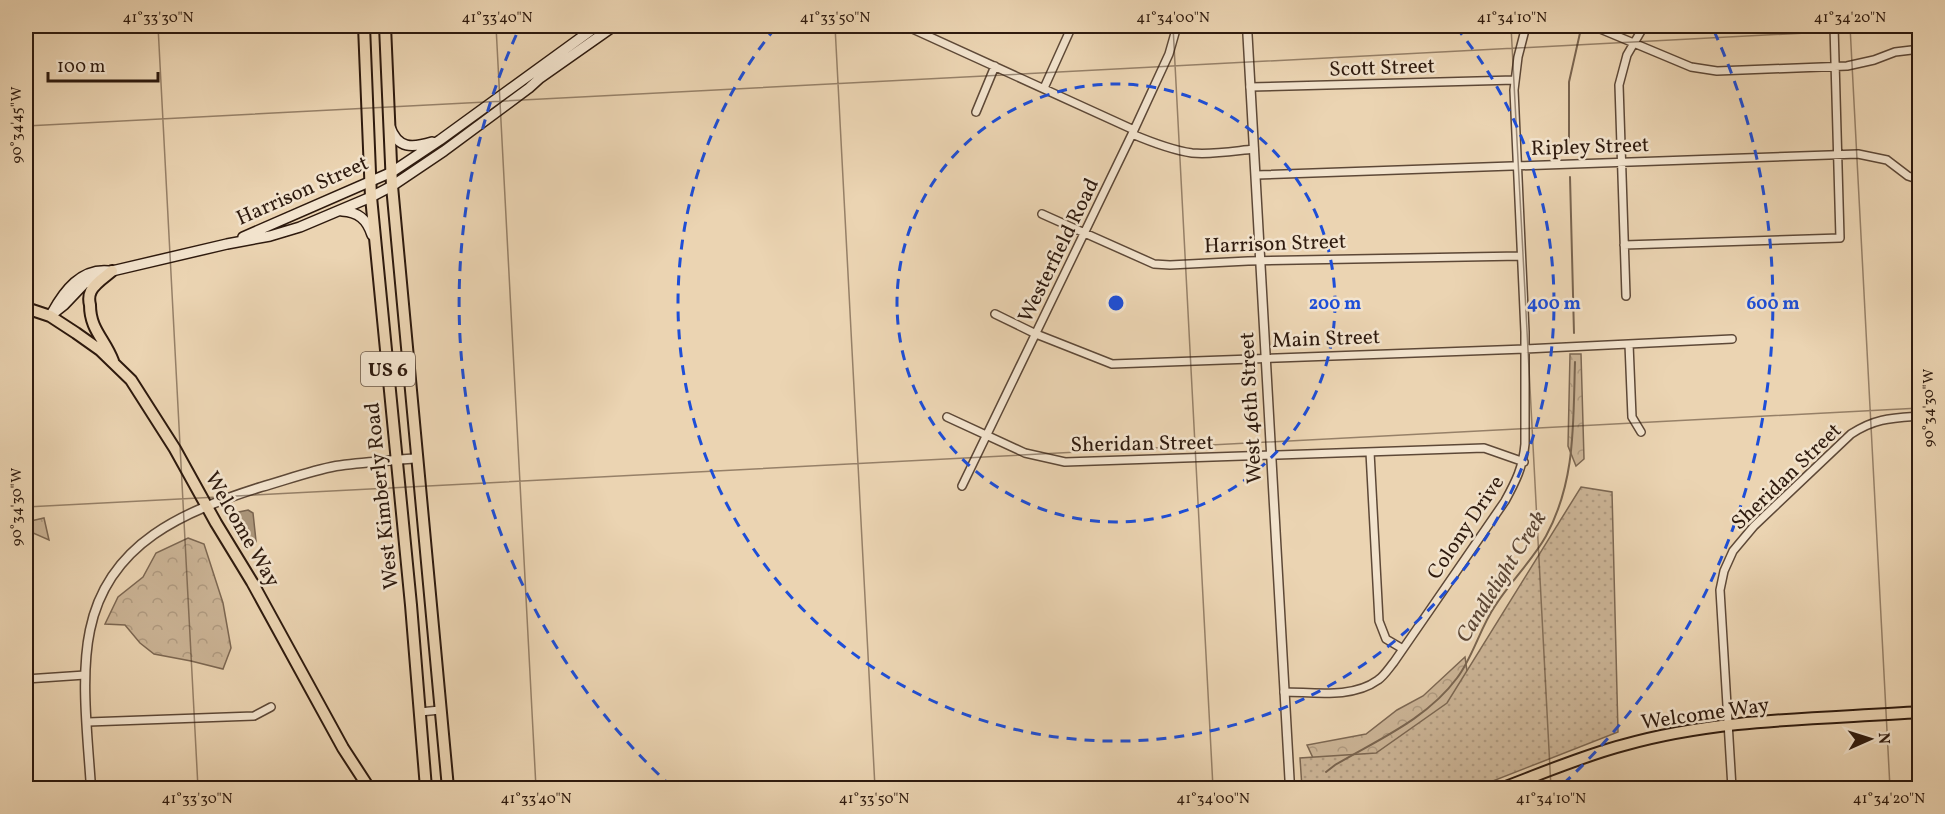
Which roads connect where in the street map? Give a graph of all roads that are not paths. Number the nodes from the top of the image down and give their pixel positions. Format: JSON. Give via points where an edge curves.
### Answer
{"nodes":[{"id":1,"x":364,"y":26,"type":"edge"},
{"id":2,"x":385,"y":26,"type":"edge"},
{"id":3,"x":597,"y":26,"type":"edge"},
{"id":4,"x":614,"y":26,"type":"edge"},
{"id":5,"x":906,"y":26,"type":"edge"},
{"id":6,"x":1072,"y":26,"type":"edge"},
{"id":7,"x":1177,"y":26,"type":"edge"},
{"id":8,"x":1247,"y":26,"type":"edge"},
{"id":9,"x":1526,"y":26,"type":"edge"},
{"id":10,"x":1593,"y":26,"type":"edge"},
{"id":11,"x":1644,"y":26,"type":"edge"},
{"id":12,"x":1834,"y":26,"type":"edge"},
{"id":13,"x":1633,"y":43,"type":"junction"},
{"id":14,"x":1920,"y":49,"type":"edge"},
{"id":15,"x":995,"y":66,"type":"junction"},
{"id":16,"x":1835,"y":66,"type":"junction"},
{"id":17,"x":1515,"y":80,"type":"junction"},
{"id":18,"x":1250,"y":87,"type":"junction"},
{"id":19,"x":1044,"y":88,"type":"junction"},
{"id":20,"x":976,"y":112,"type":"dead end"},
{"id":21,"x":389,"y":127,"type":"junction"},
{"id":22,"x":1133,"y":132,"type":"junction"},
{"id":23,"x":440,"y":140,"type":"junction"},
{"id":24,"x":1254,"y":149,"type":"junction"},
{"id":25,"x":1838,"y":154,"type":"junction"},
{"id":26,"x":1621,"y":162,"type":"junction"},
{"id":27,"x":1516,"y":165,"type":"junction"},
{"id":28,"x":392,"y":172,"type":"junction"},
{"id":29,"x":1256,"y":175,"type":"junction"},
{"id":30,"x":1920,"y":180,"type":"edge"},
{"id":31,"x":370,"y":182,"type":"junction"},
{"id":32,"x":392,"y":186,"type":"junction"},
{"id":33,"x":371,"y":197,"type":"junction"},
{"id":34,"x":339,"y":211,"type":"junction"},
{"id":35,"x":1042,"y":214,"type":"dead end"},
{"id":36,"x":1084,"y":234,"type":"junction"},
{"id":37,"x":227,"y":244,"type":"junction"},
{"id":38,"x":1624,"y":245,"type":"junction"},
{"id":39,"x":376,"y":247,"type":"junction"},
{"id":40,"x":1521,"y":256,"type":"junction"},
{"id":41,"x":1260,"y":262,"type":"junction"},
{"id":42,"x":112,"y":271,"type":"junction"},
{"id":43,"x":1626,"y":296,"type":"dead end"},
{"id":44,"x":26,"y":308,"type":"edge"},
{"id":45,"x":995,"y":314,"type":"dead end"},
{"id":46,"x":50,"y":316,"type":"junction"},
{"id":47,"x":1036,"y":334,"type":"junction"},
{"id":48,"x":1732,"y":339,"type":"dead end"},
{"id":49,"x":1629,"y":344,"type":"junction"},
{"id":50,"x":1525,"y":349,"type":"junction"},
{"id":51,"x":1266,"y":359,"type":"junction"},
{"id":52,"x":115,"y":364,"type":"junction"},
{"id":53,"x":1920,"y":416,"type":"edge"},
{"id":54,"x":947,"y":417,"type":"dead end"},
{"id":55,"x":1641,"y":432,"type":"dead end"},
{"id":56,"x":987,"y":435,"type":"junction"},
{"id":57,"x":1370,"y":452,"type":"junction"},
{"id":58,"x":1270,"y":455,"type":"junction"},
{"id":59,"x":417,"y":458,"type":"junction"},
{"id":60,"x":397,"y":460,"type":"junction"},
{"id":61,"x":1524,"y":462,"type":"junction"},
{"id":62,"x":962,"y":486,"type":"dead end"},
{"id":63,"x":206,"y":505,"type":"junction"},
{"id":64,"x":1403,"y":649,"type":"junction"},
{"id":65,"x":85,"y":675,"type":"junction"},
{"id":66,"x":26,"y":679,"type":"edge"},
{"id":67,"x":1284,"y":692,"type":"junction"},
{"id":68,"x":272,"y":707,"type":"dead end"},
{"id":69,"x":440,"y":710,"type":"junction"},
{"id":70,"x":420,"y":712,"type":"junction"},
{"id":71,"x":1920,"y":712,"type":"edge"},
{"id":72,"x":88,"y":722,"type":"junction"},
{"id":73,"x":1728,"y":725,"type":"junction"},
{"id":74,"x":91,"y":789,"type":"edge"},
{"id":75,"x":369,"y":789,"type":"edge"},
{"id":76,"x":426,"y":789,"type":"edge"},
{"id":77,"x":448,"y":789,"type":"edge"},
{"id":78,"x":1290,"y":789,"type":"edge"},
{"id":79,"x":1503,"y":789,"type":"edge"},
{"id":80,"x":1732,"y":789,"type":"edge"}],
"edges":[{"from":1,"to":31,"type":"main road","name":"West Kimberly Road","number":"US 6"},
{"from":2,"to":21,"type":"main road","name":"West Kimberly Road","number":"US 6"},
{"from":3,"to":23,"type":"main road","name":"Harrison Street"},
{"from":4,"to":32,"type":"main road","name":"Harrison Street"},
{"from":5,"to":15,"type":"street"},
{"from":6,"to":19,"type":"street"},
{"from":7,"to":22,"type":"street","name":"Westerfield Road"},
{"from":8,"to":18,"type":"street","name":"West 46th Street"},
{"from":9,"to":17,"type":"street","name":"Colony Drive"},
{"from":10,"to":13,"type":"street"},
{"from":11,"to":13,"type":"street"},
{"from":12,"to":16,"type":"street"},
{"from":13,"to":16,"type":"street","via":[[1691,67],[1717,70]]},
{"from":13,"to":26,"type":"street","via":[[1619,85]]},
{"from":14,"to":16,"type":"street"},
{"from":15,"to":19,"type":"street"},
{"from":15,"to":20,"type":"street"},
{"from":16,"to":25,"type":"street"},
{"from":17,"to":18,"type":"street","name":"Scott Street"},
{"from":17,"to":27,"type":"street","name":"Colony Drive"},
{"from":18,"to":24,"type":"street","name":"West 46th Street"},
{"from":19,"to":22,"type":"street"},
{"from":21,"to":23,"type":"main road","via":[[394,137],[409,147]]},
{"from":21,"to":28,"type":"main road","name":"West Kimberly Road","number":"US 6"},
{"from":22,"to":24,"type":"street","via":[[1192,153]]},
{"from":22,"to":36,"type":"street","name":"Westerfield Road"},
{"from":23,"to":28,"type":"main road","name":"Harrison Street"},
{"from":24,"to":29,"type":"street","name":"West 46th Street"},
{"from":25,"to":26,"type":"street","name":"Ripley Street"},
{"from":25,"to":30,"type":"street","name":"Ripley Street","via":[[1887,160]]},
{"from":25,"to":38,"type":"street","via":[[1840,238]]},
{"from":26,"to":27,"type":"street","name":"Ripley Street"},
{"from":26,"to":38,"type":"street"},
{"from":27,"to":29,"type":"street","name":"Ripley Street"},
{"from":27,"to":40,"type":"street","name":"Colony Drive"},
{"from":28,"to":31,"type":"main road","name":"Harrison Street"},
{"from":28,"to":32,"type":"main road","name":"West Kimberly Road","number":"US 6"},
{"from":29,"to":41,"type":"street","name":"West 46th Street"},
{"from":31,"to":33,"type":"main road","name":"West Kimberly Road","number":"US 6"},
{"from":31,"to":37,"type":"main road","name":"Harrison Street"},
{"from":32,"to":33,"type":"main road","name":"Harrison Street"},
{"from":32,"to":59,"type":"main road","name":"West Kimberly Road","number":"US 6"},
{"from":33,"to":34,"type":"main road","name":"Harrison Street"},
{"from":33,"to":39,"type":"main road","name":"West Kimberly Road","number":"US 6"},
{"from":34,"to":37,"type":"main road","name":"Harrison Street","via":[[280,233]]},
{"from":34,"to":39,"type":"main road","via":[[351,211],[362,217]]},
{"from":35,"to":36,"type":"street","name":"Harrison Street"},
{"from":36,"to":41,"type":"street","name":"Harrison Street","via":[[1154,264]]},
{"from":36,"to":47,"type":"street","name":"Westerfield Road"},
{"from":37,"to":42,"type":"main road","name":"Harrison Street"},
{"from":38,"to":43,"type":"street"},
{"from":39,"to":60,"type":"main road","name":"West Kimberly Road","number":"US 6"},
{"from":40,"to":41,"type":"street","name":"Harrison Street"},
{"from":40,"to":50,"type":"street","name":"Colony Drive"},
{"from":41,"to":51,"type":"street","name":"West 46th Street"},
{"from":42,"to":46,"type":"main road","name":"Harrison Street","via":[[101,270],[80,278]]},
{"from":42,"to":52,"type":"main road","via":[[90,292],[90,318]]},
{"from":44,"to":46,"type":"main road"},
{"from":45,"to":47,"type":"street","name":"Main Street"},
{"from":46,"to":52,"type":"main road","name":"Welcome Way"},
{"from":47,"to":51,"type":"street","name":"Main Street","via":[[1112,364]]},
{"from":47,"to":56,"type":"street","name":"Westerfield Road"},
{"from":48,"to":49,"type":"street","name":"Main Street"},
{"from":49,"to":50,"type":"street","name":"Main Street"},
{"from":49,"to":55,"type":"street","via":[[1632,417]]},
{"from":50,"to":51,"type":"street","name":"Main Street"},
{"from":50,"to":61,"type":"street","name":"Colony Drive"},
{"from":51,"to":58,"type":"street","name":"West 46th Street"},
{"from":52,"to":63,"type":"main road","name":"Welcome Way","via":[[148,406]]},
{"from":53,"to":73,"type":"street","name":"Sheridan Street","via":[[1866,424],[1851,434],[1733,551],[1720,590]]},
{"from":54,"to":56,"type":"street","name":"Sheridan Street"},
{"from":56,"to":58,"type":"street","name":"Sheridan Street","via":[[1025,453],[1065,462]]},
{"from":56,"to":62,"type":"street","name":"Westerfield Road"},
{"from":57,"to":58,"type":"street","name":"Sheridan Street"},
{"from":57,"to":61,"type":"street","name":"Sheridan Street","via":[[1484,448]]},
{"from":57,"to":64,"type":"street","via":[[1379,621],[1386,639]]},
{"from":58,"to":67,"type":"street","name":"West 46th Street"},
{"from":59,"to":60,"type":"street"},
{"from":59,"to":69,"type":"main road","name":"West Kimberly Road","number":"US 6"},
{"from":60,"to":63,"type":"street","via":[[323,469]]},
{"from":60,"to":70,"type":"main road","name":"West Kimberly Road","number":"US 6"},
{"from":61,"to":64,"type":"street","name":"Colony Drive","via":[[1505,501]]},
{"from":63,"to":65,"type":"street","via":[[162,528],[127,557],[102,595],[90,628]]},
{"from":63,"to":75,"type":"main road","name":"Welcome Way"},
{"from":64,"to":67,"type":"street","name":"Colony Drive","via":[[1378,680],[1359,689],[1338,693]]},
{"from":65,"to":66,"type":"street"},
{"from":65,"to":72,"type":"street"},
{"from":67,"to":78,"type":"street","name":"West 46th Street"},
{"from":68,"to":72,"type":"street","via":[[254,716]]},
{"from":69,"to":70,"type":"street"},
{"from":69,"to":77,"type":"main road","number":"US 6"},
{"from":70,"to":76,"type":"main road","number":"US 6"},
{"from":71,"to":73,"type":"main road","name":"Welcome Way"},
{"from":72,"to":74,"type":"street"},
{"from":73,"to":79,"type":"main road","name":"Welcome Way","via":[[1624,745]]},
{"from":73,"to":80,"type":"street"}]}
